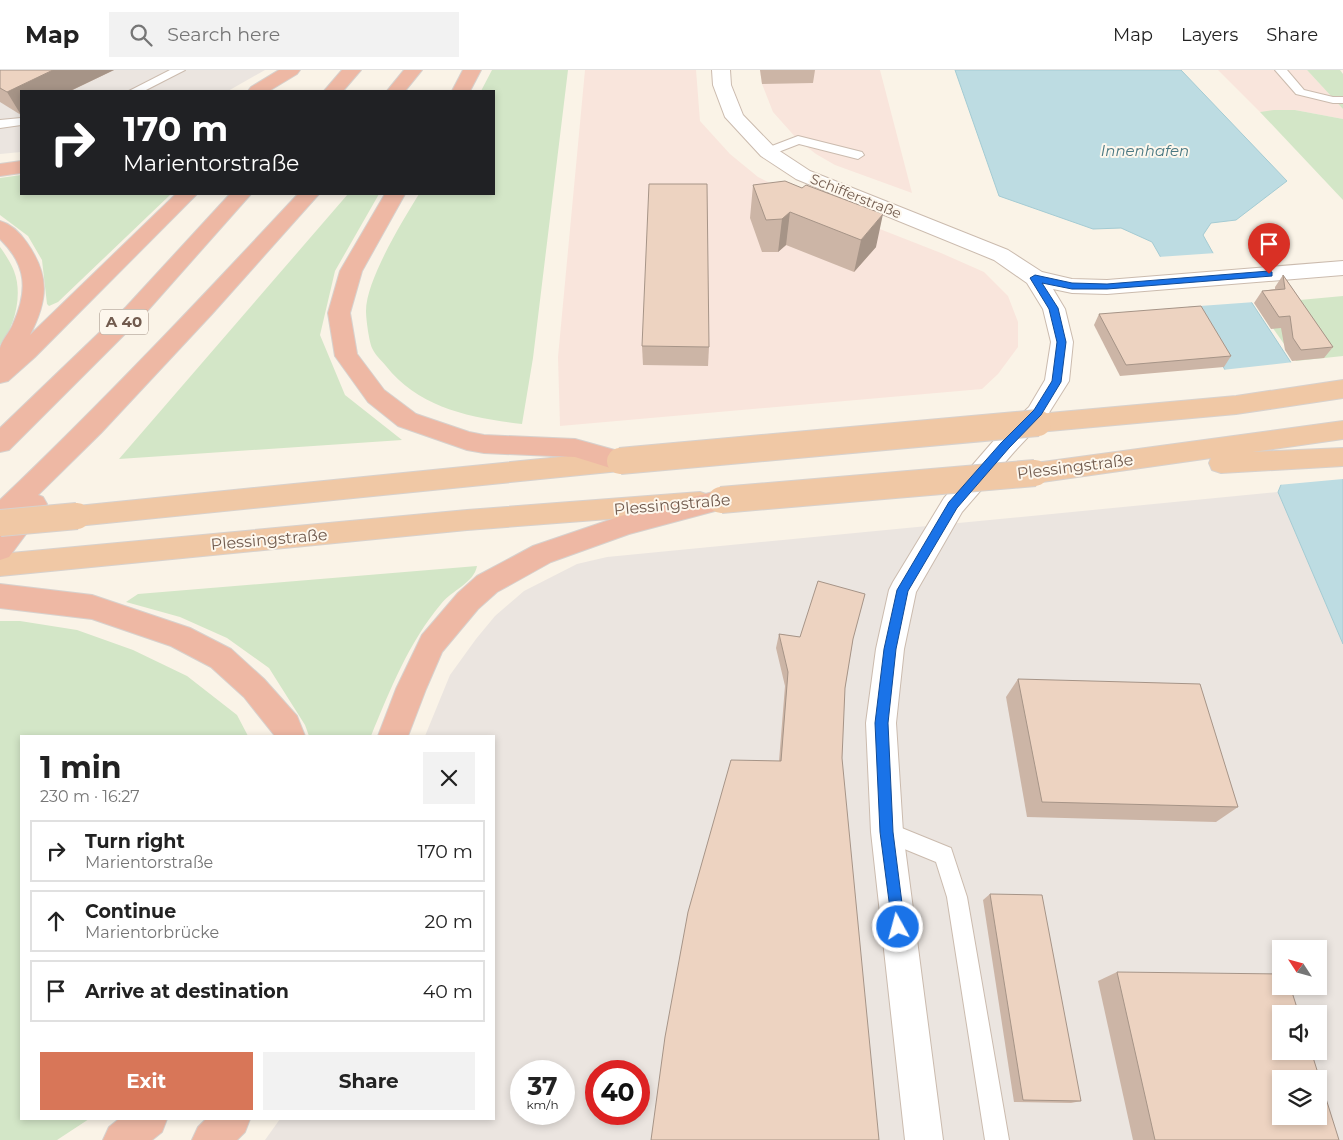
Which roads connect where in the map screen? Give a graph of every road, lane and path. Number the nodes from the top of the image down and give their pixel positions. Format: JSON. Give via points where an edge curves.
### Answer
{"nodes":[{"id":1,"x":179,"y":70,"type":"edge"},
{"id":2,"x":352,"y":70,"type":"edge"},
{"id":3,"x":413,"y":70,"type":"edge"},
{"id":4,"x":472,"y":70,"type":"edge"},
{"id":5,"x":721,"y":70,"type":"edge"},
{"id":6,"x":1281,"y":70,"type":"edge"},
{"id":7,"x":299,"y":73,"type":"edge"},
{"id":8,"x":137,"y":90,"type":"edge"},
{"id":9,"x":260,"y":90,"type":"edge"},
{"id":10,"x":291,"y":90,"type":"edge"},
{"id":11,"x":335,"y":90,"type":"edge"},
{"id":12,"x":397,"y":90,"type":"edge"},
{"id":13,"x":462,"y":90,"type":"edge"},
{"id":14,"x":1343,"y":100,"type":"edge"},
{"id":15,"x":20,"y":122,"type":"edge"},
{"id":16,"x":0,"y":124,"type":"edge"},
{"id":17,"x":768,"y":152,"type":"junction"},
{"id":18,"x":858,"y":155,"type":"dead end"},
{"id":19,"x":20,"y":167,"type":"edge"},
{"id":20,"x":0,"y":170,"type":"edge"},
{"id":21,"x":186,"y":195,"type":"edge"},
{"id":22,"x":240,"y":195,"type":"edge"},
{"id":23,"x":308,"y":195,"type":"edge"},
{"id":24,"x":394,"y":195,"type":"edge"},
{"id":25,"x":0,"y":228,"type":"edge"},
{"id":26,"x":1343,"y":268,"type":"edge"},
{"id":27,"x":1035,"y":278,"type":"junction"},
{"id":28,"x":0,"y":366,"type":"edge"},
{"id":29,"x":0,"y":376,"type":"edge"},
{"id":30,"x":1343,"y":389,"type":"edge"},
{"id":31,"x":92,"y":427,"type":"junction"},
{"id":32,"x":1343,"y":430,"type":"edge"},
{"id":33,"x":0,"y":443,"type":"edge"},
{"id":34,"x":1343,"y":457,"type":"edge"},
{"id":35,"x":620,"y":461,"type":"junction"},
{"id":36,"x":1035,"y":473,"type":"junction"},
{"id":37,"x":721,"y":500,"type":"junction"},
{"id":38,"x":0,"y":516,"type":"edge"},
{"id":39,"x":0,"y":523,"type":"edge"},
{"id":40,"x":0,"y":549,"type":"edge"},
{"id":41,"x":0,"y":565,"type":"edge"},
{"id":42,"x":1,"y":596,"type":"edge"},
{"id":43,"x":290,"y":735,"type":"edge"},
{"id":44,"x":393,"y":735,"type":"edge"},
{"id":45,"x":886,"y":832,"type":"junction"},
{"id":46,"x":149,"y":1120,"type":"edge"},
{"id":47,"x":231,"y":1120,"type":"edge"},
{"id":48,"x":122,"y":1140,"type":"edge"},
{"id":49,"x":211,"y":1140,"type":"edge"},
{"id":50,"x":924,"y":1140,"type":"edge"},
{"id":51,"x":996,"y":1140,"type":"edge"}],
"edges":[{"from":1,"to":8,"type":"lane"},
{"from":2,"to":11,"type":"highway"},
{"from":3,"to":12,"type":"highway"},
{"from":4,"to":13,"type":"highway"},
{"from":5,"to":17,"type":"street","name":"Schifferstraße","via":[[722,85],[734,117]]},
{"from":6,"to":14,"type":"lane","via":[[1300,92]]},
{"from":7,"to":9,"type":"highway"},
{"from":7,"to":10,"type":"highway"},
{"from":15,"to":16,"type":"lane"},
{"from":17,"to":18,"type":"lane","via":[[798,140]]},
{"from":17,"to":27,"type":"street","name":"Schifferstraße","via":[[803,175],[1001,256]]},
{"from":19,"to":20,"type":"highway"},
{"from":21,"to":29,"type":"highway"},
{"from":22,"to":33,"type":"highway","number":"A 40","via":[[134,312]]},
{"from":23,"to":31,"type":"highway","number":"A 40"},
{"from":24,"to":35,"type":"highway","via":[[351,271],[339,313],[346,356],[376,396],[407,420],[467,441],[575,448]]},
{"from":25,"to":28,"type":"highway","via":[[17,241],[31,266],[35,295],[19,337]]},
{"from":26,"to":27,"type":"street","via":[[1119,286],[1072,286]]},
{"from":27,"to":45,"type":"street","via":[[1054,308],[1062,342],[1057,382],[1037,413],[953,505],[903,590],[890,649],[882,723]]},
{"from":30,"to":35,"type":"highway","bridge":true,"via":[[1236,405]]},
{"from":31,"to":38,"type":"highway","number":"A 40"},
{"from":31,"to":40,"type":"highway"},
{"from":32,"to":36,"type":"highway","name":"Plessingstraße"},
{"from":34,"to":36,"type":"highway"},
{"from":35,"to":39,"type":"highway","bridge":true},
{"from":36,"to":37,"type":"highway","name":"Plessingstraße","bridge":true},
{"from":37,"to":41,"type":"highway","name":"Plessingstraße","via":[[468,520]]},
{"from":37,"to":44,"type":"highway","via":[[627,524],[542,554],[487,584],[468,601],[432,644]]},
{"from":42,"to":43,"type":"highway","via":[[92,607],[180,636],[220,658],[247,682],[286,726]]},
{"from":45,"to":50,"type":"street"},
{"from":45,"to":51,"type":"lane","via":[[944,855],[957,897]]},
{"from":46,"to":48,"type":"highway"},
{"from":47,"to":49,"type":"highway"}]}
